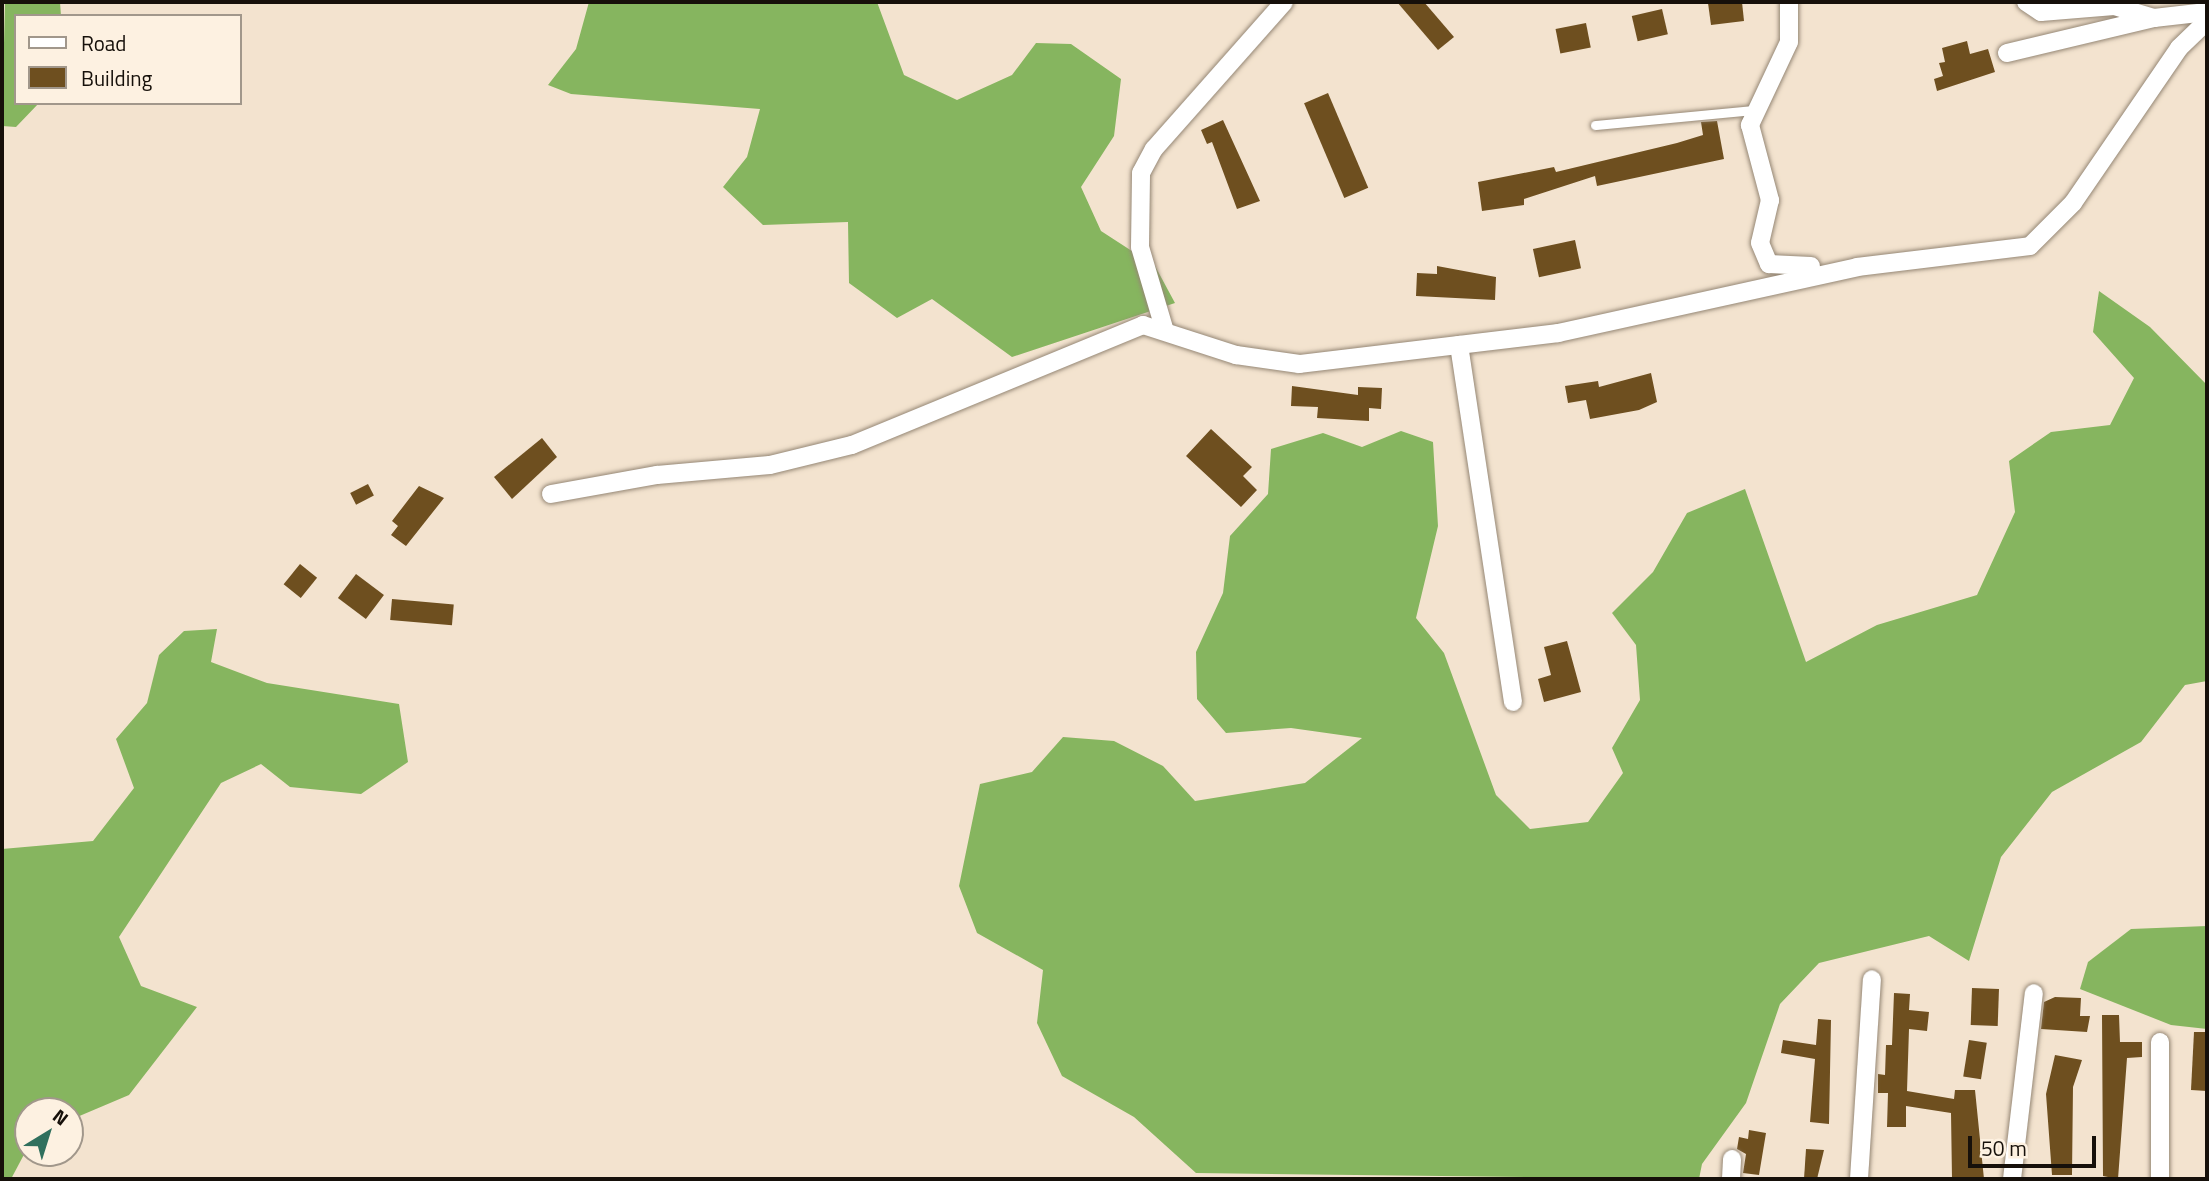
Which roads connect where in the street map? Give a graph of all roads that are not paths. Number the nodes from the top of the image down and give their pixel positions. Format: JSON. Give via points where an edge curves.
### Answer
{"nodes":[{"id":1,"x":1284,"y":2,"type":"edge"},
{"id":2,"x":1789,"y":2,"type":"edge"},
{"id":3,"x":2026,"y":2,"type":"edge"},
{"id":4,"x":2207,"y":12,"type":"edge"},
{"id":5,"x":2154,"y":18,"type":"junction"},
{"id":6,"x":2207,"y":20,"type":"edge"},
{"id":7,"x":2007,"y":53,"type":"dead end"},
{"id":8,"x":1595,"y":125,"type":"dead end"},
{"id":9,"x":1750,"y":125,"type":"junction"},
{"id":10,"x":1857,"y":267,"type":"junction"},
{"id":11,"x":1164,"y":328,"type":"junction"},
{"id":12,"x":1459,"y":345,"type":"junction"},
{"id":13,"x":551,"y":494,"type":"dead end"},
{"id":14,"x":1513,"y":702,"type":"dead end"},
{"id":15,"x":1872,"y":979,"type":"dead end"},
{"id":16,"x":2034,"y":993,"type":"dead end"},
{"id":17,"x":2160,"y":1042,"type":"dead end"},
{"id":18,"x":1732,"y":1159,"type":"dead end"},
{"id":19,"x":1731,"y":1179,"type":"edge"},
{"id":20,"x":1858,"y":1179,"type":"edge"},
{"id":21,"x":2012,"y":1179,"type":"edge"},
{"id":22,"x":2160,"y":1179,"type":"edge"}],
"edges":[{"from":1,"to":11,"type":"street","via":[[1154,149],[1141,173],[1140,247]]},
{"from":2,"to":9,"type":"street","via":[[1789,42]]},
{"from":3,"to":5,"type":"street","via":[[2041,12],[2114,6]]},
{"from":4,"to":5,"type":"street"},
{"from":5,"to":7,"type":"street"},
{"from":6,"to":10,"type":"street","via":[[2179,48],[2073,203],[2030,246]]},
{"from":8,"to":9,"type":"lane","via":[[1755,107]]},
{"from":9,"to":10,"type":"street","via":[[1770,200],[1762,258],[1783,269]]},
{"from":10,"to":12,"type":"street","via":[[1558,333]]},
{"from":11,"to":12,"type":"street","via":[[1236,355],[1299,364]]},
{"from":11,"to":13,"type":"street","via":[[1143,326],[1104,339],[852,445],[770,465],[657,475]]},
{"from":12,"to":14,"type":"street"},
{"from":15,"to":20,"type":"street"},
{"from":16,"to":21,"type":"street"},
{"from":17,"to":22,"type":"street"},
{"from":18,"to":19,"type":"street"}]}
